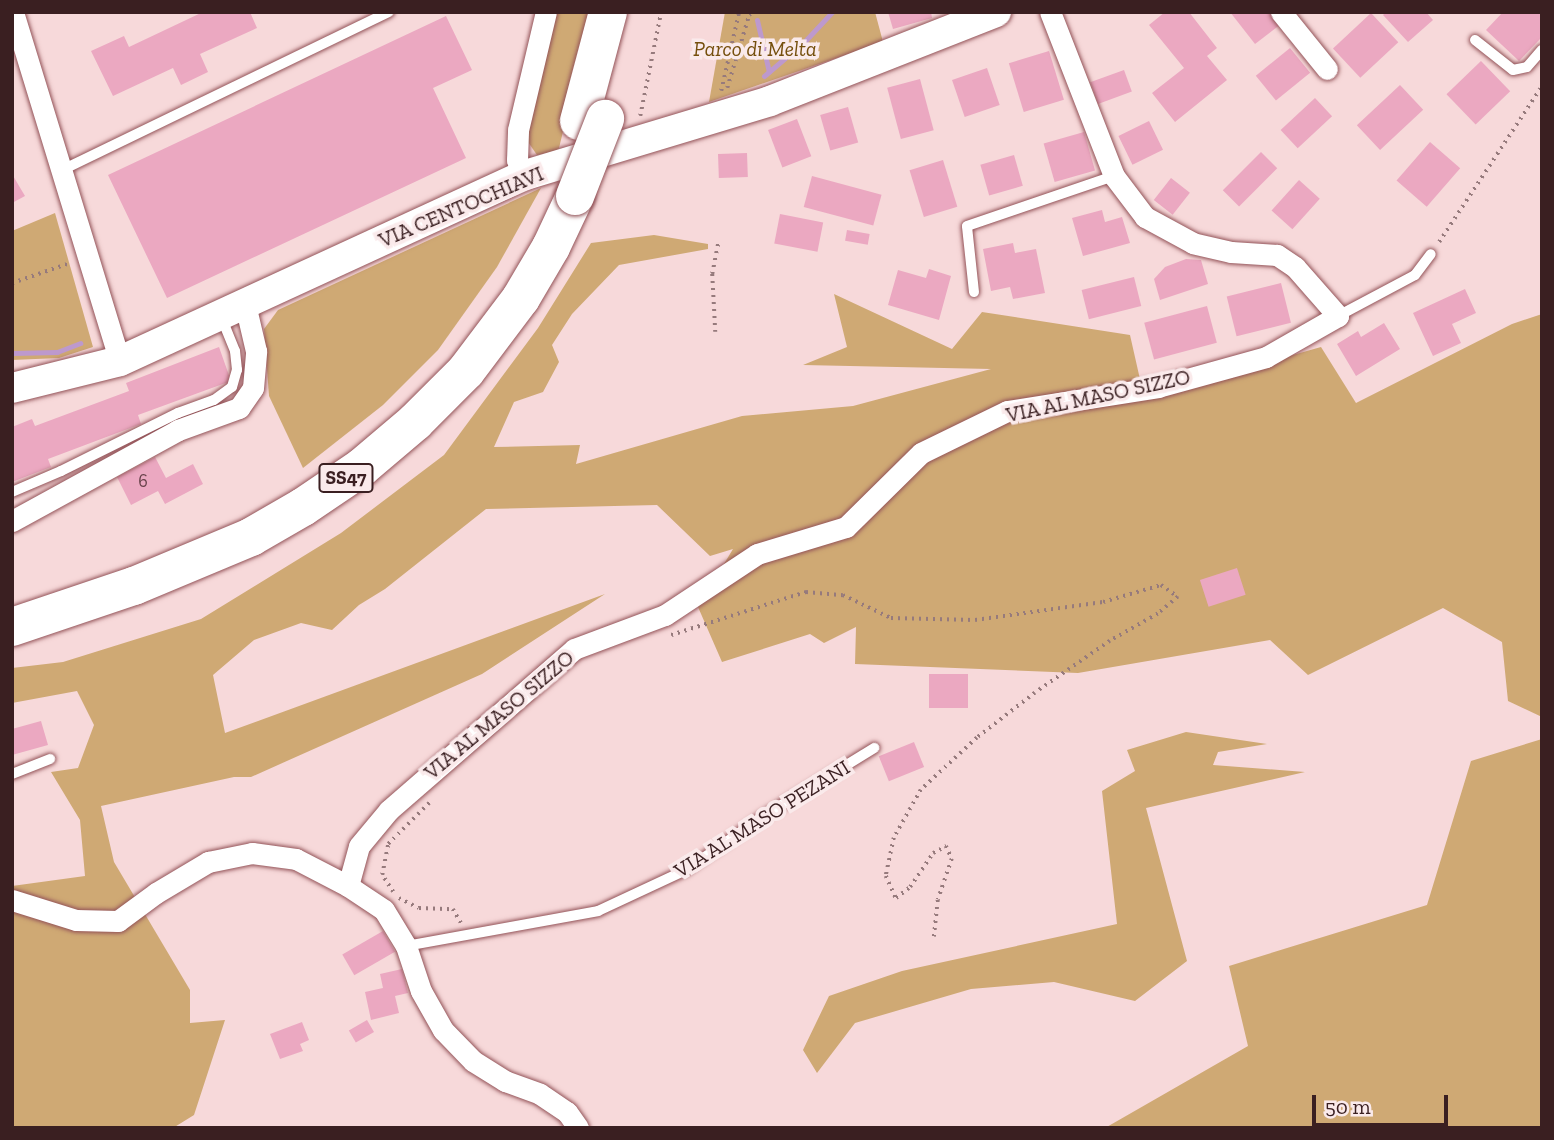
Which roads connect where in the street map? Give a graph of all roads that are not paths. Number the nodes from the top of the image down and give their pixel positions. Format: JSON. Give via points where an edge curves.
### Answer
{"nodes":[{"id":1,"x":13,"y":12,"type":"edge"},
{"id":2,"x":388,"y":12,"type":"edge"},
{"id":3,"x":547,"y":12,"type":"edge"},
{"id":4,"x":996,"y":12,"type":"edge"},
{"id":5,"x":1050,"y":12,"type":"edge"},
{"id":6,"x":1280,"y":12,"type":"edge"},
{"id":7,"x":614,"y":13,"type":"edge"},
{"id":8,"x":1475,"y":40,"type":"dead end"},
{"id":9,"x":1542,"y":50,"type":"edge"},
{"id":10,"x":1327,"y":69,"type":"dead end"},
{"id":11,"x":62,"y":170,"type":"junction"},
{"id":12,"x":1114,"y":176,"type":"junction"},
{"id":13,"x":549,"y":190,"type":"junction"},
{"id":14,"x":1431,"y":254,"type":"road end"},
{"id":15,"x":974,"y":292,"type":"dead end"},
{"id":16,"x":233,"y":310,"type":"junction"},
{"id":17,"x":1338,"y":316,"type":"junction"},
{"id":18,"x":120,"y":361,"type":"junction"},
{"id":19,"x":12,"y":388,"type":"edge"},
{"id":20,"x":12,"y":492,"type":"edge"},
{"id":21,"x":12,"y":521,"type":"edge"},
{"id":22,"x":12,"y":602,"type":"edge"},
{"id":23,"x":12,"y":627,"type":"edge"},
{"id":24,"x":874,"y":748,"type":"dead end"},
{"id":25,"x":50,"y":759,"type":"dead end"},
{"id":26,"x":12,"y":774,"type":"edge"},
{"id":27,"x":348,"y":886,"type":"junction"},
{"id":28,"x":12,"y":900,"type":"edge"},
{"id":29,"x":406,"y":946,"type":"junction"},
{"id":30,"x":579,"y":1128,"type":"edge"}],
"edges":[{"from":1,"to":11,"type":"street"},
{"from":2,"to":11,"type":"lane"},
{"from":3,"to":13,"type":"street","via":[[518,130],[517,160]]},
{"from":4,"to":13,"type":"street","name":"VIA CENTOCHIAVI"},
{"from":5,"to":12,"type":"street"},
{"from":6,"to":10,"type":"street"},
{"from":7,"to":13,"type":"highway","number":"SS47","via":[[606,122]]},
{"from":8,"to":9,"type":"lane","via":[[1513,70],[1527,67]]},
{"from":11,"to":18,"type":"street"},
{"from":12,"to":15,"type":"lane","via":[[967,226]]},
{"from":12,"to":17,"type":"street","via":[[1145,217],[1193,243],[1231,252],[1277,255],[1295,267]]},
{"from":13,"to":16,"type":"street","name":"VIA CENTOCHIAVI"},
{"from":13,"to":22,"type":"highway","number":"SS47","via":[[504,280],[452,351],[404,402],[352,447],[240,517],[186,542]]},
{"from":13,"to":23,"type":"highway","number":"SS47","via":[[551,247],[521,298],[466,371],[362,467],[251,537],[134,586]]},
{"from":14,"to":17,"type":"lane","via":[[1415,275]]},
{"from":16,"to":18,"type":"street","name":"VIA CENTOCHIAVI"},
{"from":16,"to":20,"type":"lane","via":[[237,370],[232,387],[214,400]]},
{"from":16,"to":21,"type":"street","via":[[256,351],[253,388],[239,408],[178,430]]},
{"from":17,"to":27,"type":"street","name":"VIA AL MASO SIZZO","via":[[1266,356],[1239,364],[1158,387],[1007,411],[921,453],[846,527],[757,554],[665,615],[573,649],[389,810],[359,846]]},
{"from":18,"to":19,"type":"street","name":"VIA CENTOCHIAVI"},
{"from":24,"to":29,"type":"lane","name":"VIA AL MASO PEZANI","via":[[686,870],[598,911]]},
{"from":25,"to":26,"type":"lane"},
{"from":27,"to":28,"type":"street","via":[[296,859],[252,853],[208,862],[118,921],[76,920]]},
{"from":27,"to":29,"type":"street","via":[[383,910]]},
{"from":29,"to":30,"type":"street","via":[[421,991],[443,1030],[473,1060],[505,1081],[540,1094],[567,1112]]}]}
